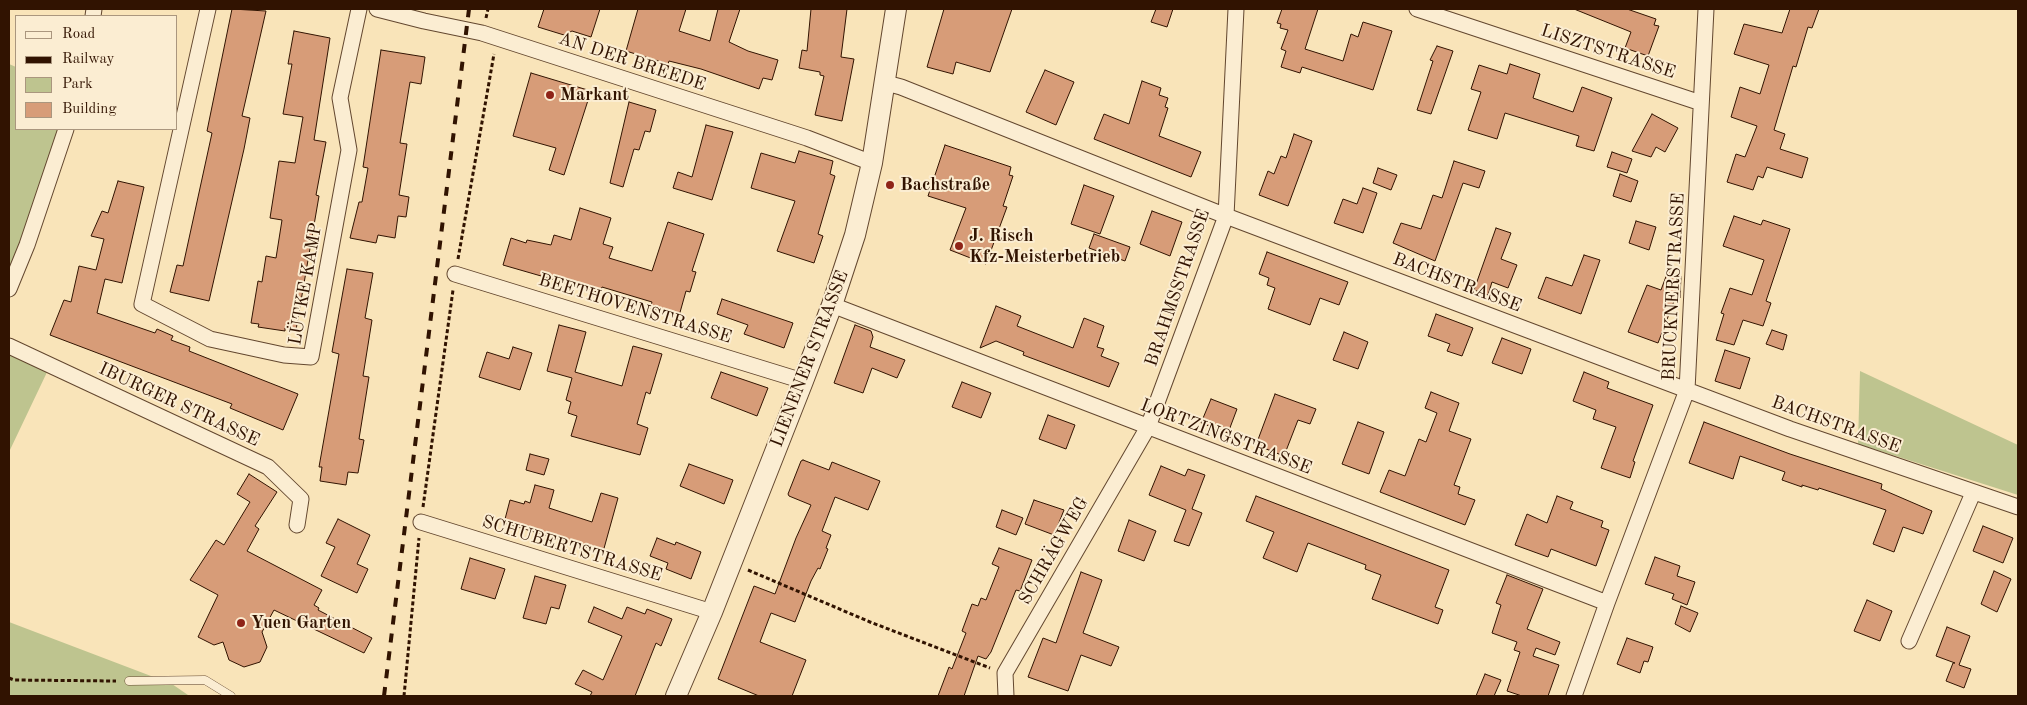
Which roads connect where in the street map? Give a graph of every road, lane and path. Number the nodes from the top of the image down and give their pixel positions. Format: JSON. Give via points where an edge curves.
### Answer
{"nodes":[{"id":1,"x":208,"y":9,"type":"edge"},
{"id":2,"x":359,"y":9,"type":"edge"},
{"id":3,"x":377,"y":9,"type":"edge"},
{"id":4,"x":896,"y":9,"type":"edge"},
{"id":5,"x":1236,"y":9,"type":"edge"},
{"id":6,"x":1417,"y":9,"type":"edge"},
{"id":7,"x":1706,"y":9,"type":"edge"},
{"id":8,"x":496,"y":38,"type":"junction"},
{"id":9,"x":886,"y":83,"type":"junction"},
{"id":10,"x":1701,"y":103,"type":"junction"},
{"id":11,"x":66,"y":130,"type":"edge"},
{"id":12,"x":872,"y":163,"type":"junction"},
{"id":13,"x":1226,"y":216,"type":"junction"},
{"id":14,"x":455,"y":274,"type":"junction"},
{"id":15,"x":9,"y":289,"type":"edge"},
{"id":16,"x":832,"y":305,"type":"junction"},
{"id":17,"x":9,"y":346,"type":"edge"},
{"id":18,"x":803,"y":381,"type":"junction"},
{"id":19,"x":1688,"y":390,"type":"junction"},
{"id":20,"x":1148,"y":427,"type":"junction"},
{"id":21,"x":1973,"y":494,"type":"junction"},
{"id":22,"x":2018,"y":507,"type":"edge"},
{"id":23,"x":421,"y":522,"type":"junction"},
{"id":24,"x":297,"y":526,"type":"dead end"},
{"id":25,"x":731,"y":563,"type":"junction"},
{"id":26,"x":1607,"y":603,"type":"junction"},
{"id":27,"x":712,"y":612,"type":"junction"},
{"id":28,"x":1909,"y":641,"type":"dead end"},
{"id":29,"x":1005,"y":673,"type":"junction"},
{"id":30,"x":9,"y":678,"type":"edge"},
{"id":31,"x":129,"y":681,"type":"joint"},
{"id":32,"x":231,"y":696,"type":"edge"},
{"id":33,"x":404,"y":696,"type":"edge"},
{"id":34,"x":676,"y":696,"type":"edge"},
{"id":35,"x":1006,"y":696,"type":"edge"},
{"id":36,"x":1574,"y":696,"type":"edge"}],
"edges":[{"from":1,"to":2,"type":"street","name":"LÜTKE KAMP","via":[[142,304],[210,339],[284,355],[312,357],[349,150],[340,98]]},
{"from":3,"to":8,"type":"street","name":"AN DER BREEDE","via":[[424,22],[467,28]]},
{"from":4,"to":9,"type":"street","name":"LIENENER STRASSE"},
{"from":5,"to":13,"type":"street","name":"BRAHMSSTRASSE"},
{"from":6,"to":10,"type":"street","name":"LISZTSTRASSE"},
{"from":7,"to":10,"type":"street","name":"BRUCKNERSTRASSE"},
{"from":8,"to":12,"type":"street","name":"AN DER BREEDE","via":[[807,138]]},
{"from":8,"to":14,"type":"path"},
{"from":9,"to":12,"type":"street","name":"LIENENER STRASSE"},
{"from":9,"to":13,"type":"street","name":"BACHSTRASSE"},
{"from":10,"to":19,"type":"street","name":"BRUCKNERSTRASSE"},
{"from":11,"to":15,"type":"street"},
{"from":12,"to":16,"type":"street","name":"LIENENER STRASSE","via":[[855,235]]},
{"from":13,"to":19,"type":"street","name":"BACHSTRASSE"},
{"from":13,"to":20,"type":"street","name":"BRAHMSSTRASSE"},
{"from":14,"to":18,"type":"street","name":"BEETHOVENSTRASSE"},
{"from":14,"to":23,"type":"path"},
{"from":16,"to":18,"type":"street","name":"LIENENER STRASSE"},
{"from":16,"to":20,"type":"street","name":"LORTZINGSTRASSE"},
{"from":17,"to":24,"type":"street","name":"IBURGER STRASSE","via":[[268,467],[301,499]]},
{"from":18,"to":25,"type":"street","name":"LIENENER STRASSE"},
{"from":19,"to":21,"type":"street","name":"BACHSTRASSE"},
{"from":19,"to":26,"type":"street","name":"BRUCKNERSTRASSE"},
{"from":20,"to":26,"type":"street","name":"LORTZINGSTRASSE"},
{"from":20,"to":29,"type":"street","name":"SCHRÄGWEG"},
{"from":21,"to":22,"type":"street","name":"BACHSTRASSE"},
{"from":21,"to":28,"type":"street"},
{"from":23,"to":27,"type":"street","name":"SCHUBERTSTRASSE"},
{"from":23,"to":33,"type":"path"},
{"from":25,"to":27,"type":"street","name":"LIENENER STRASSE"},
{"from":25,"to":29,"type":"path","via":[[870,622]]},
{"from":26,"to":36,"type":"street","name":"BRUCKNERSTRASSE"},
{"from":27,"to":34,"type":"street","name":"LIENENER STRASSE"},
{"from":29,"to":35,"type":"street"},
{"from":30,"to":31,"type":"path"},
{"from":31,"to":32,"type":"lane","via":[[205,680]]}]}
